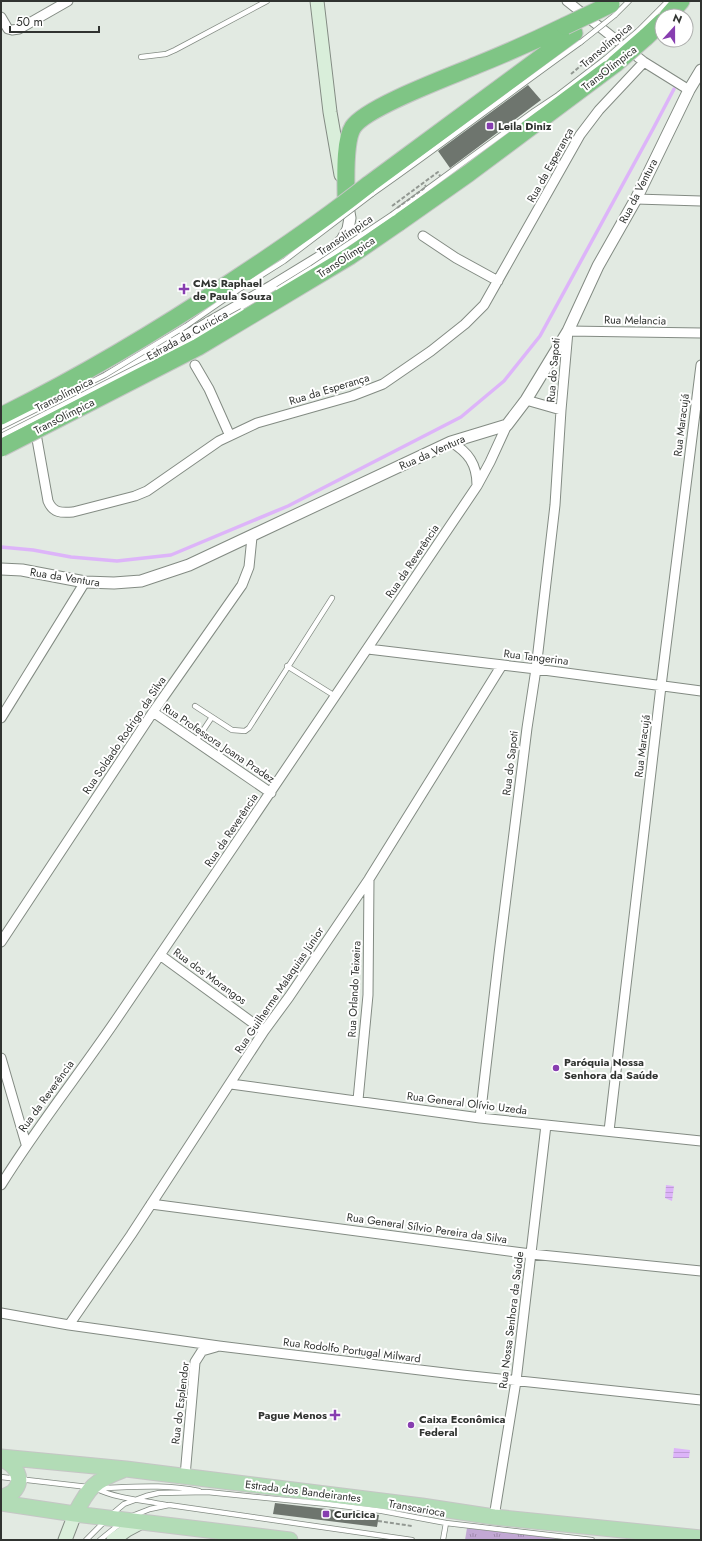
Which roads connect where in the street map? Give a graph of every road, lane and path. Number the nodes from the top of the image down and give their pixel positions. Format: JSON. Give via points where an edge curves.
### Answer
{"nodes":[{"id":1,"x":68,"y":1,"type":"edge"},
{"id":2,"x":267,"y":1,"type":"edge"},
{"id":3,"x":317,"y":1,"type":"edge"},
{"id":4,"x":567,"y":1,"type":"edge"},
{"id":5,"x":629,"y":1,"type":"edge"},
{"id":6,"x":668,"y":1,"type":"edge"},
{"id":7,"x":613,"y":7,"type":"edge"},
{"id":8,"x":1,"y":17,"type":"edge"},
{"id":9,"x":654,"y":27,"type":"edge"},
{"id":10,"x":573,"y":34,"type":"junction"},
{"id":11,"x":642,"y":34,"type":"junction"},
{"id":12,"x":613,"y":36,"type":"junction"},
{"id":13,"x":141,"y":57,"type":"dead end"},
{"id":14,"x":590,"y":58,"type":"dead end"},
{"id":15,"x":644,"y":62,"type":"junction"},
{"id":16,"x":701,"y":70,"type":"edge"},
{"id":17,"x":689,"y":90,"type":"junction"},
{"id":18,"x":440,"y":176,"type":"dead end"},
{"id":19,"x":424,"y":185,"type":"dead end"},
{"id":20,"x":370,"y":190,"type":"junction"},
{"id":21,"x":346,"y":196,"type":"junction"},
{"id":22,"x":636,"y":199,"type":"junction"},
{"id":23,"x":701,"y":201,"type":"edge"},
{"id":24,"x":395,"y":219,"type":"junction"},
{"id":25,"x":423,"y":236,"type":"dead end"},
{"id":26,"x":498,"y":281,"type":"junction"},
{"id":27,"x":267,"y":296,"type":"dead end"},
{"id":28,"x":248,"y":308,"type":"dead end"},
{"id":29,"x":568,"y":331,"type":"junction"},
{"id":30,"x":701,"y":333,"type":"edge"},
{"id":31,"x":195,"y":365,"type":"dead end"},
{"id":32,"x":701,"y":365,"type":"edge"},
{"id":33,"x":526,"y":400,"type":"junction"},
{"id":34,"x":561,"y":410,"type":"junction"},
{"id":35,"x":1,"y":416,"type":"edge"},
{"id":36,"x":33,"y":417,"type":"junction"},
{"id":37,"x":507,"y":425,"type":"junction"},
{"id":38,"x":1,"y":427,"type":"edge"},
{"id":39,"x":1,"y":433,"type":"edge"},
{"id":40,"x":1,"y":436,"type":"edge"},
{"id":41,"x":230,"y":436,"type":"junction"},
{"id":42,"x":451,"y":442,"type":"junction"},
{"id":43,"x":1,"y":448,"type":"edge"},
{"id":44,"x":476,"y":486,"type":"junction"},
{"id":45,"x":252,"y":536,"type":"junction"},
{"id":46,"x":1,"y":569,"type":"edge"},
{"id":47,"x":84,"y":582,"type":"junction"},
{"id":48,"x":332,"y":598,"type":"dead end"},
{"id":49,"x":368,"y":649,"type":"junction"},
{"id":50,"x":502,"y":665,"type":"junction"},
{"id":51,"x":287,"y":666,"type":"junction"},
{"id":52,"x":536,"y":669,"type":"junction"},
{"id":53,"x":661,"y":686,"type":"junction"},
{"id":54,"x":701,"y":691,"type":"edge"},
{"id":55,"x":335,"y":696,"type":"junction"},
{"id":56,"x":195,"y":706,"type":"dead end"},
{"id":57,"x":153,"y":712,"type":"junction"},
{"id":58,"x":212,"y":717,"type":"junction"},
{"id":59,"x":1,"y":718,"type":"edge"},
{"id":60,"x":196,"y":741,"type":"junction"},
{"id":61,"x":271,"y":793,"type":"junction"},
{"id":62,"x":368,"y":879,"type":"junction"},
{"id":63,"x":1,"y":942,"type":"edge"},
{"id":64,"x":160,"y":955,"type":"junction"},
{"id":65,"x":264,"y":1031,"type":"junction"},
{"id":66,"x":1,"y":1058,"type":"edge"},
{"id":67,"x":231,"y":1084,"type":"junction"},
{"id":68,"x":358,"y":1100,"type":"junction"},
{"id":69,"x":480,"y":1118,"type":"junction"},
{"id":70,"x":546,"y":1125,"type":"junction"},
{"id":71,"x":609,"y":1131,"type":"junction"},
{"id":72,"x":701,"y":1141,"type":"edge"},
{"id":73,"x":26,"y":1144,"type":"junction"},
{"id":74,"x":1,"y":1185,"type":"edge"},
{"id":75,"x":151,"y":1204,"type":"junction"},
{"id":76,"x":531,"y":1254,"type":"junction"},
{"id":77,"x":701,"y":1271,"type":"edge"},
{"id":78,"x":1,"y":1313,"type":"edge"},
{"id":79,"x":69,"y":1325,"type":"junction"},
{"id":80,"x":219,"y":1346,"type":"junction"},
{"id":81,"x":516,"y":1381,"type":"junction"},
{"id":82,"x":701,"y":1400,"type":"edge"},
{"id":83,"x":1,"y":1458,"type":"edge"},
{"id":84,"x":126,"y":1469,"type":"junction"},
{"id":85,"x":184,"y":1476,"type":"junction"},
{"id":86,"x":1,"y":1477,"type":"edge"},
{"id":87,"x":19,"y":1479,"type":"junction"},
{"id":88,"x":93,"y":1488,"type":"junction"},
{"id":89,"x":207,"y":1492,"type":"junction"},
{"id":90,"x":1,"y":1498,"type":"edge"},
{"id":91,"x":136,"y":1499,"type":"junction"},
{"id":92,"x":1,"y":1504,"type":"edge"},
{"id":93,"x":169,"y":1505,"type":"junction"},
{"id":94,"x":75,"y":1514,"type":"junction"},
{"id":95,"x":494,"y":1517,"type":"junction"},
{"id":96,"x":108,"y":1518,"type":"junction"},
{"id":97,"x":124,"y":1520,"type":"junction"},
{"id":98,"x":378,"y":1520,"type":"dead end"},
{"id":99,"x":142,"y":1522,"type":"junction"},
{"id":100,"x":446,"y":1523,"type":"junction"},
{"id":101,"x":412,"y":1526,"type":"dead end"},
{"id":102,"x":701,"y":1538,"type":"edge"},
{"id":103,"x":65,"y":1540,"type":"edge"},
{"id":104,"x":86,"y":1540,"type":"edge"},
{"id":105,"x":100,"y":1540,"type":"edge"},
{"id":106,"x":113,"y":1540,"type":"edge"},
{"id":107,"x":290,"y":1540,"type":"edge"},
{"id":108,"x":412,"y":1540,"type":"edge"},
{"id":109,"x":444,"y":1540,"type":"edge"},
{"id":110,"x":592,"y":1540,"type":"edge"}],
"edges":[{"from":1,"to":8,"type":"street","via":[[19,29],[8,29]]},
{"from":2,"to":13,"type":"lane","via":[[175,50],[166,54]]},
{"from":3,"to":21,"type":"main road","name":"Estrada da Curicica","via":[[330,112]]},
{"from":4,"to":12,"type":"street"},
{"from":5,"to":7,"type":"lane","name":"Transolímpica"},
{"from":6,"to":11,"type":"lane","name":"Transolímpica"},
{"from":7,"to":10,"type":"highway","name":"TransOlímpica","bridge":true},
{"from":9,"to":11,"type":"highway","name":"TransOlímpica"},
{"from":10,"to":20,"type":"highway","name":"TransOlímpica"},
{"from":10,"to":21,"type":"highway","via":[[528,43],[396,99],[359,120],[350,132]]},
{"from":11,"to":24,"type":"highway","name":"TransOlímpica","bridge":true,"via":[[469,173]]},
{"from":12,"to":14,"type":"path"},
{"from":12,"to":15,"type":"street"},
{"from":15,"to":17,"type":"street"},
{"from":15,"to":26,"type":"street","name":"Rua da Esperança","via":[[599,110],[580,135]]},
{"from":16,"to":17,"type":"street","name":"Rua da Ventura"},
{"from":17,"to":22,"type":"street","name":"Rua da Ventura"},
{"from":18,"to":19,"type":"path","bridge":true,"via":[[438,172],[390,208],[393,211],[426,187]]},
{"from":20,"to":35,"type":"highway","name":"TransOlímpica","bridge":true,"via":[[336,210],[188,311],[77,376]]},
{"from":20,"to":38,"type":"lane","name":"Transolímpica","bridge":true,"via":[[284,261],[186,326],[105,374]]},
{"from":21,"to":36,"type":"street","name":"Estrada da Curicica","via":[[350,218],[348,229],[342,240],[330,251],[181,339]]},
{"from":22,"to":23,"type":"street"},
{"from":22,"to":29,"type":"street","name":"Rua da Ventura","via":[[598,266]]},
{"from":24,"to":27,"type":"lane","name":"Transolímpica","bridge":true},
{"from":24,"to":43,"type":"highway","name":"TransOlímpica","bridge":true,"via":[[350,256],[198,347]]},
{"from":25,"to":26,"type":"street"},
{"from":26,"to":41,"type":"street","name":"Rua da Esperança","via":[[484,305],[465,324],[383,384],[352,396],[262,421]]},
{"from":28,"to":40,"type":"lane","name":"Transolímpica","bridge":true},
{"from":29,"to":30,"type":"street","name":"Rua Melancia"},
{"from":29,"to":33,"type":"street","name":"Rua da Ventura"},
{"from":29,"to":34,"type":"street","name":"Rua do Sapoti"},
{"from":31,"to":41,"type":"street"},
{"from":32,"to":53,"type":"street","name":"Rua Maracujá"},
{"from":33,"to":34,"type":"street","name":"Rua do Sapoti"},
{"from":33,"to":37,"type":"street","name":"Rua da Ventura"},
{"from":34,"to":52,"type":"street","name":"Rua do Sapoti","via":[[555,505]]},
{"from":36,"to":39,"type":"street","name":"Estrada da Curicica"},
{"from":36,"to":41,"type":"street","name":"Rua da Esperança","via":[[48,501],[50,507],[64,513],[148,491],[205,450]]},
{"from":37,"to":42,"type":"street","name":"Rua da Ventura"},
{"from":37,"to":44,"type":"street","name":"Rua da Reverência"},
{"from":42,"to":44,"type":"street","via":[[461,447],[474,464]]},
{"from":42,"to":45,"type":"street","name":"Rua da Ventura"},
{"from":44,"to":49,"type":"street","name":"Rua da Reverência"},
{"from":45,"to":47,"type":"street","name":"Rua da Ventura","via":[[189,565],[141,581],[114,584]]},
{"from":45,"to":57,"type":"street","name":"Rua Soldado Rodrigo da Silva","via":[[249,567],[242,585]]},
{"from":46,"to":47,"type":"street","name":"Rua da Ventura","via":[[22,570]]},
{"from":47,"to":59,"type":"street"},
{"from":48,"to":51,"type":"lane"},
{"from":49,"to":50,"type":"street","name":"Rua Tangerina"},
{"from":49,"to":55,"type":"street","name":"Rua da Reverência"},
{"from":50,"to":52,"type":"street","name":"Rua Tangerina"},
{"from":50,"to":62,"type":"street","name":"Rua Guilherme Malaquias Júnior"},
{"from":51,"to":55,"type":"lane"},
{"from":51,"to":58,"type":"lane","via":[[245,731],[232,730]]},
{"from":52,"to":53,"type":"street","name":"Rua Tangerina"},
{"from":52,"to":69,"type":"street","name":"Rua do Sapoti"},
{"from":53,"to":54,"type":"street","name":"Rua Tangerina"},
{"from":53,"to":71,"type":"street","name":"Rua Maracujá"},
{"from":55,"to":61,"type":"street","name":"Rua da Reverência"},
{"from":56,"to":58,"type":"lane"},
{"from":57,"to":60,"type":"street","name":"Rua Professora Joana Pradez"},
{"from":57,"to":63,"type":"street","name":"Rua Soldado Rodrigo da Silva"},
{"from":58,"to":60,"type":"lane"},
{"from":60,"to":61,"type":"street","name":"Rua Professora Joana Pradez"},
{"from":61,"to":64,"type":"street","name":"Rua da Reverência"},
{"from":62,"to":65,"type":"street","name":"Rua Guilherme Malaquias Júnior"},
{"from":62,"to":68,"type":"street","name":"Rua Orlando Teixeira","via":[[368,995]]},
{"from":64,"to":65,"type":"street","name":"Rua dos Morangos"},
{"from":64,"to":73,"type":"street","name":"Rua da Reverência"},
{"from":65,"to":67,"type":"street","name":"Rua Guilherme Malaquias Júnior"},
{"from":66,"to":73,"type":"street"},
{"from":67,"to":68,"type":"street","name":"Rua General Olívio Uzeda"},
{"from":67,"to":75,"type":"street","name":"Rua Guilherme Malaquias Júnior"},
{"from":68,"to":69,"type":"street","name":"Rua General Olívio Uzeda"},
{"from":69,"to":70,"type":"street","name":"Rua General Olívio Uzeda"},
{"from":70,"to":71,"type":"street","name":"Rua General Olívio Uzeda"},
{"from":70,"to":76,"type":"street","name":"Rua Nossa Senhora da Saúde"},
{"from":71,"to":72,"type":"street","name":"Rua General Olívio Uzeda"},
{"from":73,"to":74,"type":"street","name":"Rua da Reverência"},
{"from":75,"to":76,"type":"street","name":"Rua General Sílvio Pereira da Silva"},
{"from":75,"to":79,"type":"street","name":"Rua Guilherme Malaquias Júnior"},
{"from":76,"to":77,"type":"street","name":"Rua General Sílvio Pereira da Silva"},
{"from":76,"to":81,"type":"street","name":"Rua Nossa Senhora da Saúde"},
{"from":78,"to":79,"type":"street","name":"Rua Rodolfo Portugal Milward"},
{"from":79,"to":80,"type":"street","name":"Rua Rodolfo Portugal Milward"},
{"from":80,"to":81,"type":"street","name":"Rua Rodolfo Portugal Milward"},
{"from":80,"to":85,"type":"street","name":"Rua do Esplendor","via":[[202,1351],[195,1362]]},
{"from":81,"to":82,"type":"street","name":"Rua Rodolfo Portugal Milward"},
{"from":81,"to":95,"type":"street","name":"Rua Nossa Senhora da Saúde"},
{"from":83,"to":84,"type":"main road","name":"Estrada dos Bandeirantes"},
{"from":83,"to":87,"type":"main road","via":[[15,1467]]},
{"from":84,"to":85,"type":"main road","name":"Estrada dos Bandeirantes"},
{"from":84,"to":88,"type":"main road","via":[[105,1477]]},
{"from":85,"to":95,"type":"main road","name":"Estrada dos Bandeirantes"},
{"from":86,"to":87,"type":"lane"},
{"from":87,"to":88,"type":"lane"},
{"from":87,"to":90,"type":"main road","via":[[12,1492]]},
{"from":88,"to":89,"type":"lane","via":[[152,1486],[189,1488]]},
{"from":88,"to":91,"type":"lane"},
{"from":88,"to":94,"type":"main road"},
{"from":89,"to":91,"type":"lane","name":"Transcarioca","via":[[159,1493]]},
{"from":89,"to":100,"type":"lane","name":"Transcarioca","via":[[382,1511]]},
{"from":91,"to":93,"type":"lane"},
{"from":91,"to":96,"type":"lane","name":"Transcarioca","via":[[116,1510]]},
{"from":92,"to":94,"type":"main road"},
{"from":93,"to":97,"type":"lane","via":[[138,1513]]},
{"from":93,"to":108,"type":"lane"},
{"from":94,"to":96,"type":"main road"},
{"from":94,"to":103,"type":"main road"},
{"from":95,"to":102,"type":"main road","name":"Estrada dos Bandeirantes"},
{"from":96,"to":97,"type":"main road"},
{"from":96,"to":104,"type":"lane","name":"Transcarioca"},
{"from":97,"to":99,"type":"main road"},
{"from":97,"to":105,"type":"lane"},
{"from":98,"to":101,"type":"path"},
{"from":99,"to":106,"type":"main road"},
{"from":99,"to":107,"type":"main road"},
{"from":100,"to":109,"type":"lane"},
{"from":100,"to":110,"type":"lane","name":"Transcarioca"}]}
